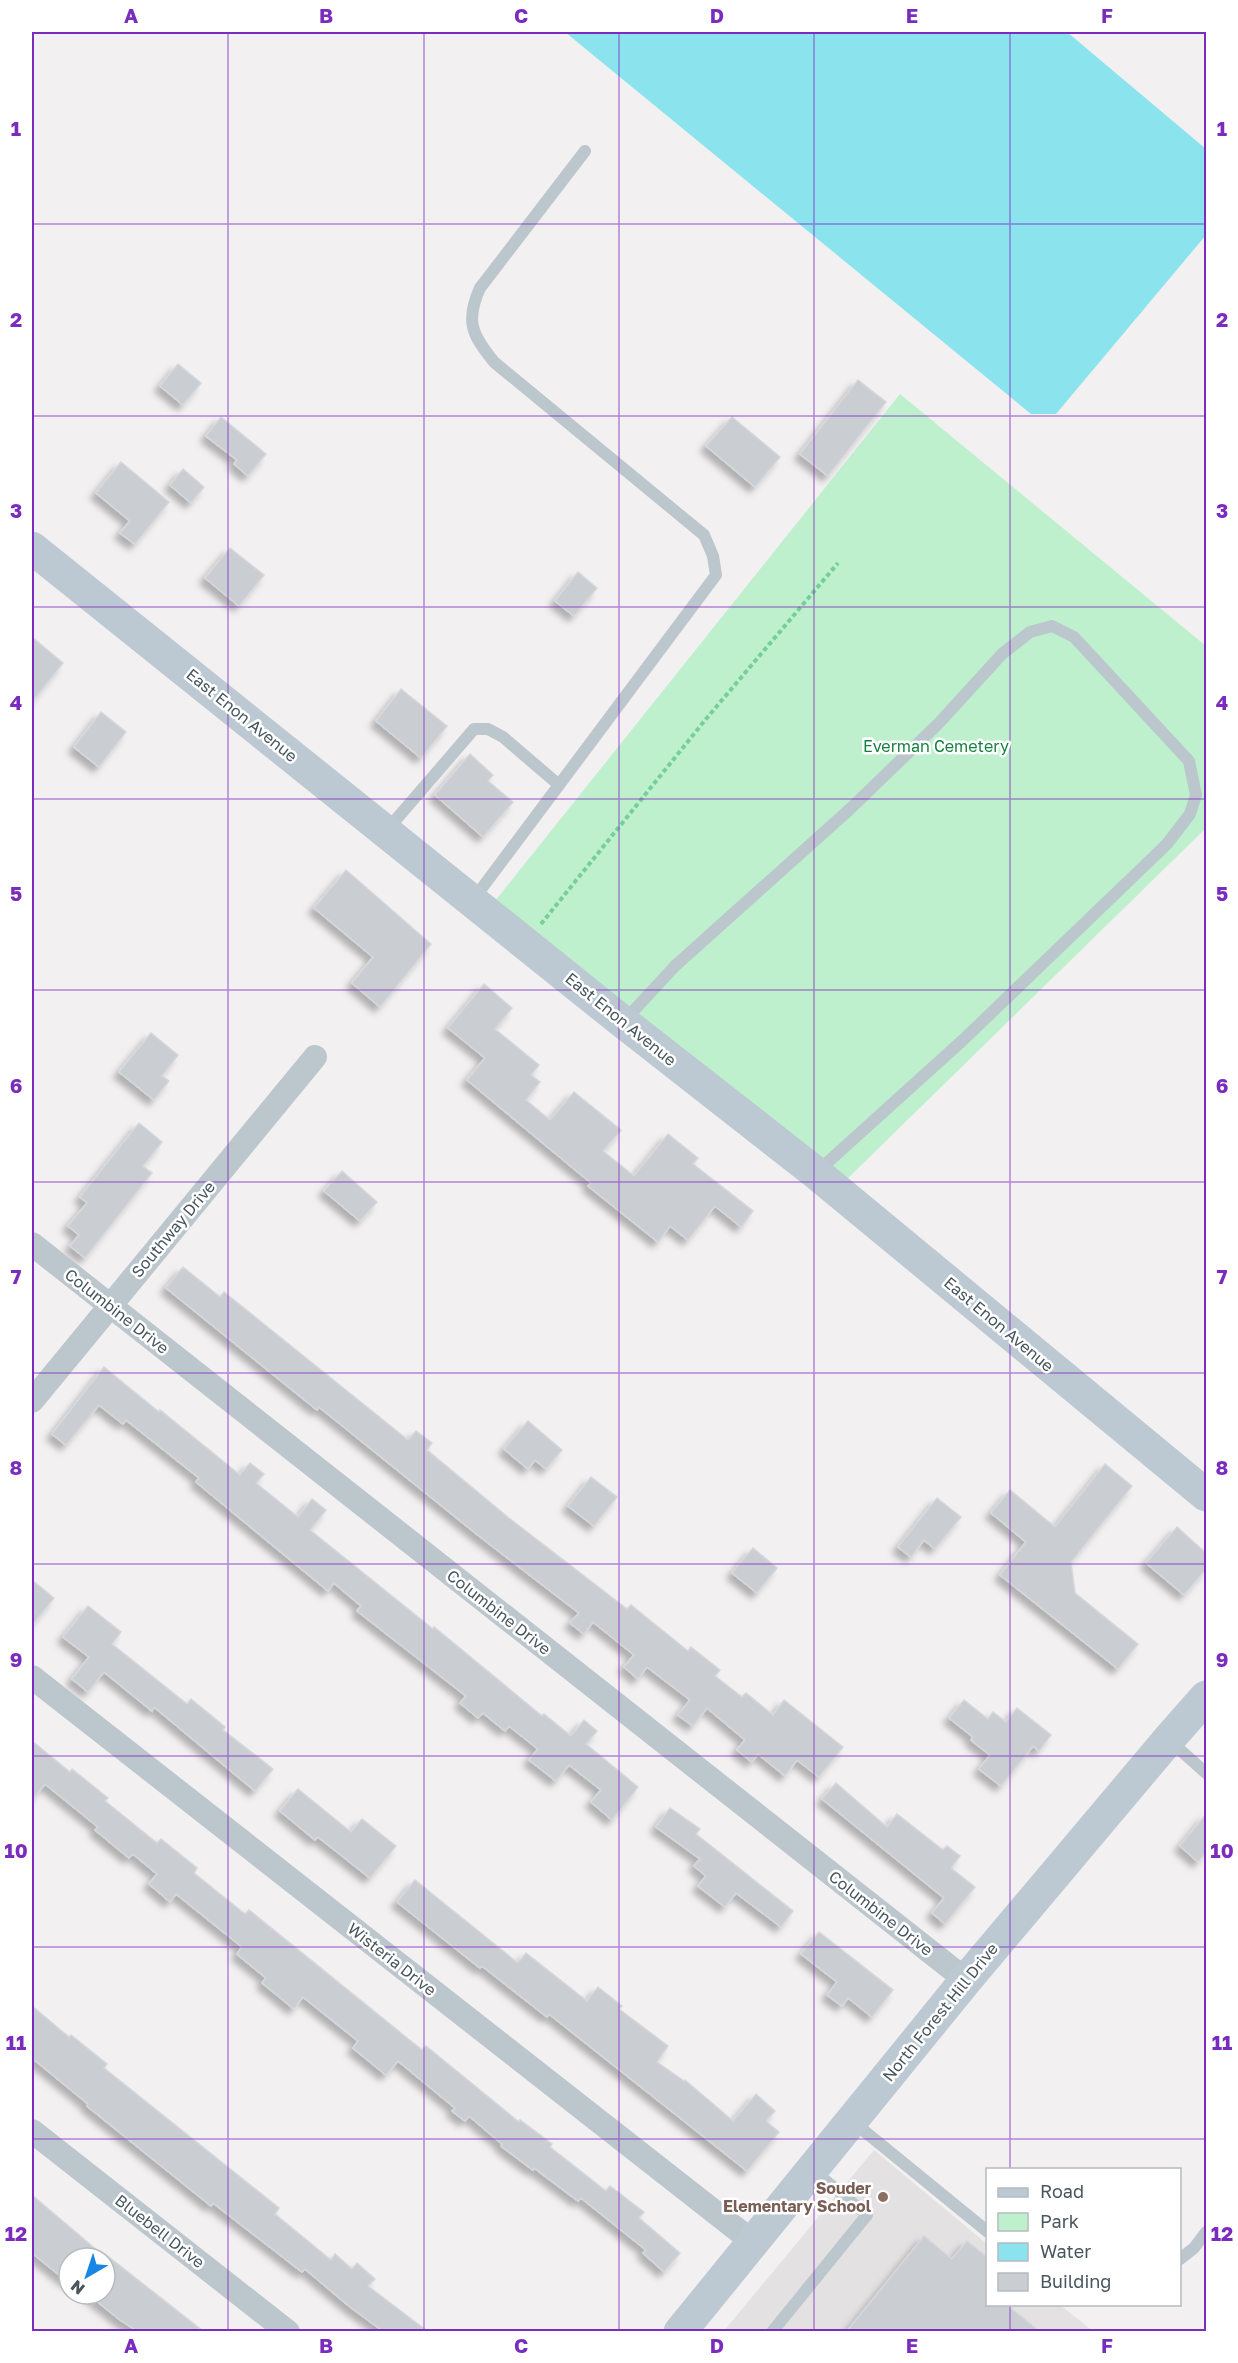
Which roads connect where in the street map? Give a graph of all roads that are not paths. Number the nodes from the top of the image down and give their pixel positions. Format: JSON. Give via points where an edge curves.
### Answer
{"nodes":[{"id":1,"x":585,"y":151,"type":"dead end"},
{"id":2,"x":32,"y":548,"type":"edge"},
{"id":3,"x":559,"y":784,"type":"junction"},
{"id":4,"x":386,"y":831,"type":"junction"},
{"id":5,"x":473,"y":900,"type":"junction"},
{"id":6,"x":623,"y":1022,"type":"junction"},
{"id":7,"x":315,"y":1058,"type":"dead end"},
{"id":8,"x":816,"y":1173,"type":"junction"},
{"id":9,"x":32,"y":1244,"type":"edge"},
{"id":10,"x":110,"y":1305,"type":"junction"},
{"id":11,"x":32,"y":1401,"type":"edge"},
{"id":12,"x":1206,"y":1495,"type":"edge"},
{"id":13,"x":32,"y":1677,"type":"edge"},
{"id":14,"x":1206,"y":1697,"type":"edge"},
{"id":15,"x":1168,"y":1740,"type":"junction"},
{"id":16,"x":1206,"y":1773,"type":"edge"},
{"id":17,"x":966,"y":1980,"type":"junction"},
{"id":18,"x":852,"y":2121,"type":"junction"},
{"id":19,"x":32,"y":2131,"type":"edge"},
{"id":20,"x":812,"y":2169,"type":"junction"},
{"id":21,"x":986,"y":2231,"type":"edge"},
{"id":22,"x":1206,"y":2232,"type":"edge"},
{"id":23,"x":753,"y":2242,"type":"junction"},
{"id":24,"x":1181,"y":2257,"type":"edge"},
{"id":25,"x":288,"y":2331,"type":"edge"},
{"id":26,"x":680,"y":2331,"type":"edge"},
{"id":27,"x":772,"y":2331,"type":"edge"}],
"edges":[{"from":1,"to":3,"type":"lane","via":[[480,288],[472,304],[476,340],[494,362],[704,535],[716,575]]},
{"from":2,"to":4,"type":"street","name":"East Enon Avenue"},
{"from":3,"to":4,"type":"lane","via":[[502,737],[488,729],[474,729]]},
{"from":3,"to":5,"type":"lane"},
{"from":4,"to":5,"type":"street","name":"East Enon Avenue"},
{"from":5,"to":6,"type":"street","name":"East Enon Avenue"},
{"from":6,"to":8,"type":"street","name":"East Enon Avenue"},
{"from":6,"to":8,"type":"lane","via":[[675,966],[939,723],[1002,654],[1030,632],[1052,626],[1074,637],[1189,761],[1196,795],[1190,814],[1167,844],[972,1032]]},
{"from":7,"to":10,"type":"street","name":"Southway Drive"},
{"from":8,"to":12,"type":"street","name":"East Enon Avenue"},
{"from":9,"to":10,"type":"street","name":"Columbine Drive"},
{"from":10,"to":11,"type":"street","name":"Southway Drive"},
{"from":10,"to":17,"type":"street","name":"Columbine Drive"},
{"from":13,"to":23,"type":"street","name":"Wisteria Drive"},
{"from":14,"to":15,"type":"street","name":"North Forest Hill Drive"},
{"from":15,"to":16,"type":"lane"},
{"from":15,"to":17,"type":"street","name":"North Forest Hill Drive"},
{"from":17,"to":18,"type":"street","name":"North Forest Hill Drive"},
{"from":18,"to":20,"type":"street","name":"North Forest Hill Drive"},
{"from":18,"to":21,"type":"lane"},
{"from":19,"to":25,"type":"street","name":"Bluebell Drive"},
{"from":20,"to":23,"type":"street","name":"North Forest Hill Drive"},
{"from":20,"to":27,"type":"lane","via":[[867,2215]]},
{"from":22,"to":24,"type":"lane"},
{"from":23,"to":26,"type":"street","name":"North Forest Hill Drive"}]}
